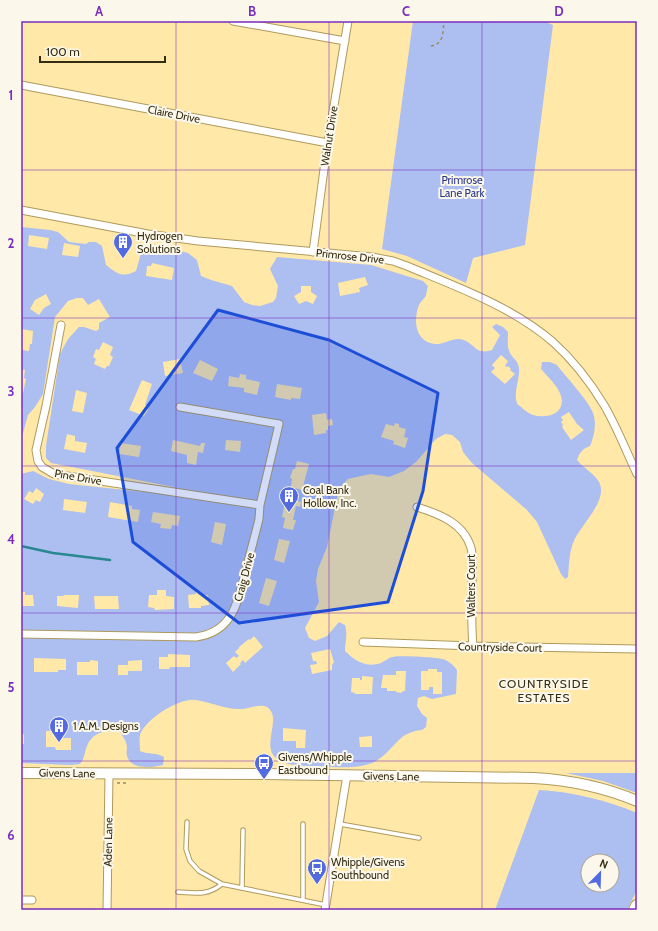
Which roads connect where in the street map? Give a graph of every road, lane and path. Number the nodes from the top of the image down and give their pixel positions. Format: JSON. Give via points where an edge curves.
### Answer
{"nodes":[{"id":1,"x":233,"y":21,"type":"edge"},
{"id":2,"x":348,"y":21,"type":"edge"},
{"id":3,"x":444,"y":21,"type":"edge"},
{"id":4,"x":345,"y":42,"type":"junction"},
{"id":5,"x":431,"y":46,"type":"dead end"},
{"id":6,"x":21,"y":85,"type":"edge"},
{"id":7,"x":328,"y":144,"type":"junction"},
{"id":8,"x":21,"y":210,"type":"edge"},
{"id":9,"x":313,"y":252,"type":"junction"},
{"id":10,"x":61,"y":324,"type":"dead end"},
{"id":11,"x":180,"y":407,"type":"dead end"},
{"id":12,"x":637,"y":474,"type":"edge"},
{"id":13,"x":260,"y":505,"type":"junction"},
{"id":14,"x":417,"y":507,"type":"dead end"},
{"id":15,"x":21,"y":634,"type":"edge"},
{"id":16,"x":363,"y":642,"type":"dead end"},
{"id":17,"x":473,"y":646,"type":"junction"},
{"id":18,"x":637,"y":649,"type":"edge"},
{"id":19,"x":21,"y":773,"type":"edge"},
{"id":20,"x":110,"y":774,"type":"junction"},
{"id":21,"x":347,"y":775,"type":"junction"},
{"id":22,"x":637,"y":801,"type":"edge"},
{"id":23,"x":187,"y":822,"type":"dead end"},
{"id":24,"x":303,"y":824,"type":"dead end"},
{"id":25,"x":340,"y":824,"type":"junction"},
{"id":26,"x":244,"y":830,"type":"dead end"},
{"id":27,"x":419,"y":838,"type":"dead end"},
{"id":28,"x":222,"y":884,"type":"junction"},
{"id":29,"x":242,"y":888,"type":"junction"},
{"id":30,"x":178,"y":892,"type":"dead end"},
{"id":31,"x":21,"y":900,"type":"edge"},
{"id":32,"x":32,"y":900,"type":"dead end"},
{"id":33,"x":303,"y":900,"type":"junction"},
{"id":34,"x":637,"y":906,"type":"edge"},
{"id":35,"x":325,"y":907,"type":"edge"},
{"id":36,"x":107,"y":910,"type":"edge"},
{"id":37,"x":635,"y":910,"type":"edge"}],
"edges":[{"from":1,"to":4,"type":"street"},
{"from":2,"to":4,"type":"street","name":"Walnut Drive"},
{"from":3,"to":5,"type":"path","via":[[440,42]]},
{"from":4,"to":7,"type":"street","name":"Walnut Drive"},
{"from":6,"to":7,"type":"street","name":"Claire Drive"},
{"from":7,"to":9,"type":"street","name":"Walnut Drive"},
{"from":8,"to":9,"type":"street","name":"Primrose Drive","via":[[148,234]]},
{"from":9,"to":12,"type":"street","name":"Primrose Drive","via":[[381,258],[402,264],[492,303],[526,322],[552,341],[587,379],[612,418]]},
{"from":10,"to":13,"type":"street","name":"Pine Drive","via":[[36,450],[42,468],[54,474]]},
{"from":11,"to":13,"type":"street","name":"Craig Drive","via":[[279,424]]},
{"from":13,"to":15,"type":"street","name":"Craig Drive","via":[[259,519],[237,605],[224,624],[211,633],[196,637]]},
{"from":14,"to":17,"type":"street","name":"Walters Court","via":[[450,520],[470,545]]},
{"from":16,"to":17,"type":"street","name":"Countryside Court"},
{"from":17,"to":18,"type":"street","name":"Countryside Court"},
{"from":19,"to":20,"type":"street","name":"Givens Lane"},
{"from":20,"to":21,"type":"street","name":"Givens Lane"},
{"from":20,"to":36,"type":"street","name":"Aden Lane"},
{"from":21,"to":22,"type":"street","name":"Givens Lane","via":[[551,779],[601,788]]},
{"from":21,"to":25,"type":"street"},
{"from":23,"to":28,"type":"lane","via":[[186,849],[190,861],[199,871]]},
{"from":24,"to":33,"type":"lane"},
{"from":25,"to":27,"type":"lane"},
{"from":25,"to":35,"type":"street"},
{"from":26,"to":29,"type":"lane"},
{"from":28,"to":29,"type":"lane"},
{"from":28,"to":30,"type":"lane","via":[[213,891],[199,894]]},
{"from":29,"to":33,"type":"lane"},
{"from":31,"to":32,"type":"street"},
{"from":33,"to":35,"type":"lane"},
{"from":34,"to":37,"type":"main road"}]}
